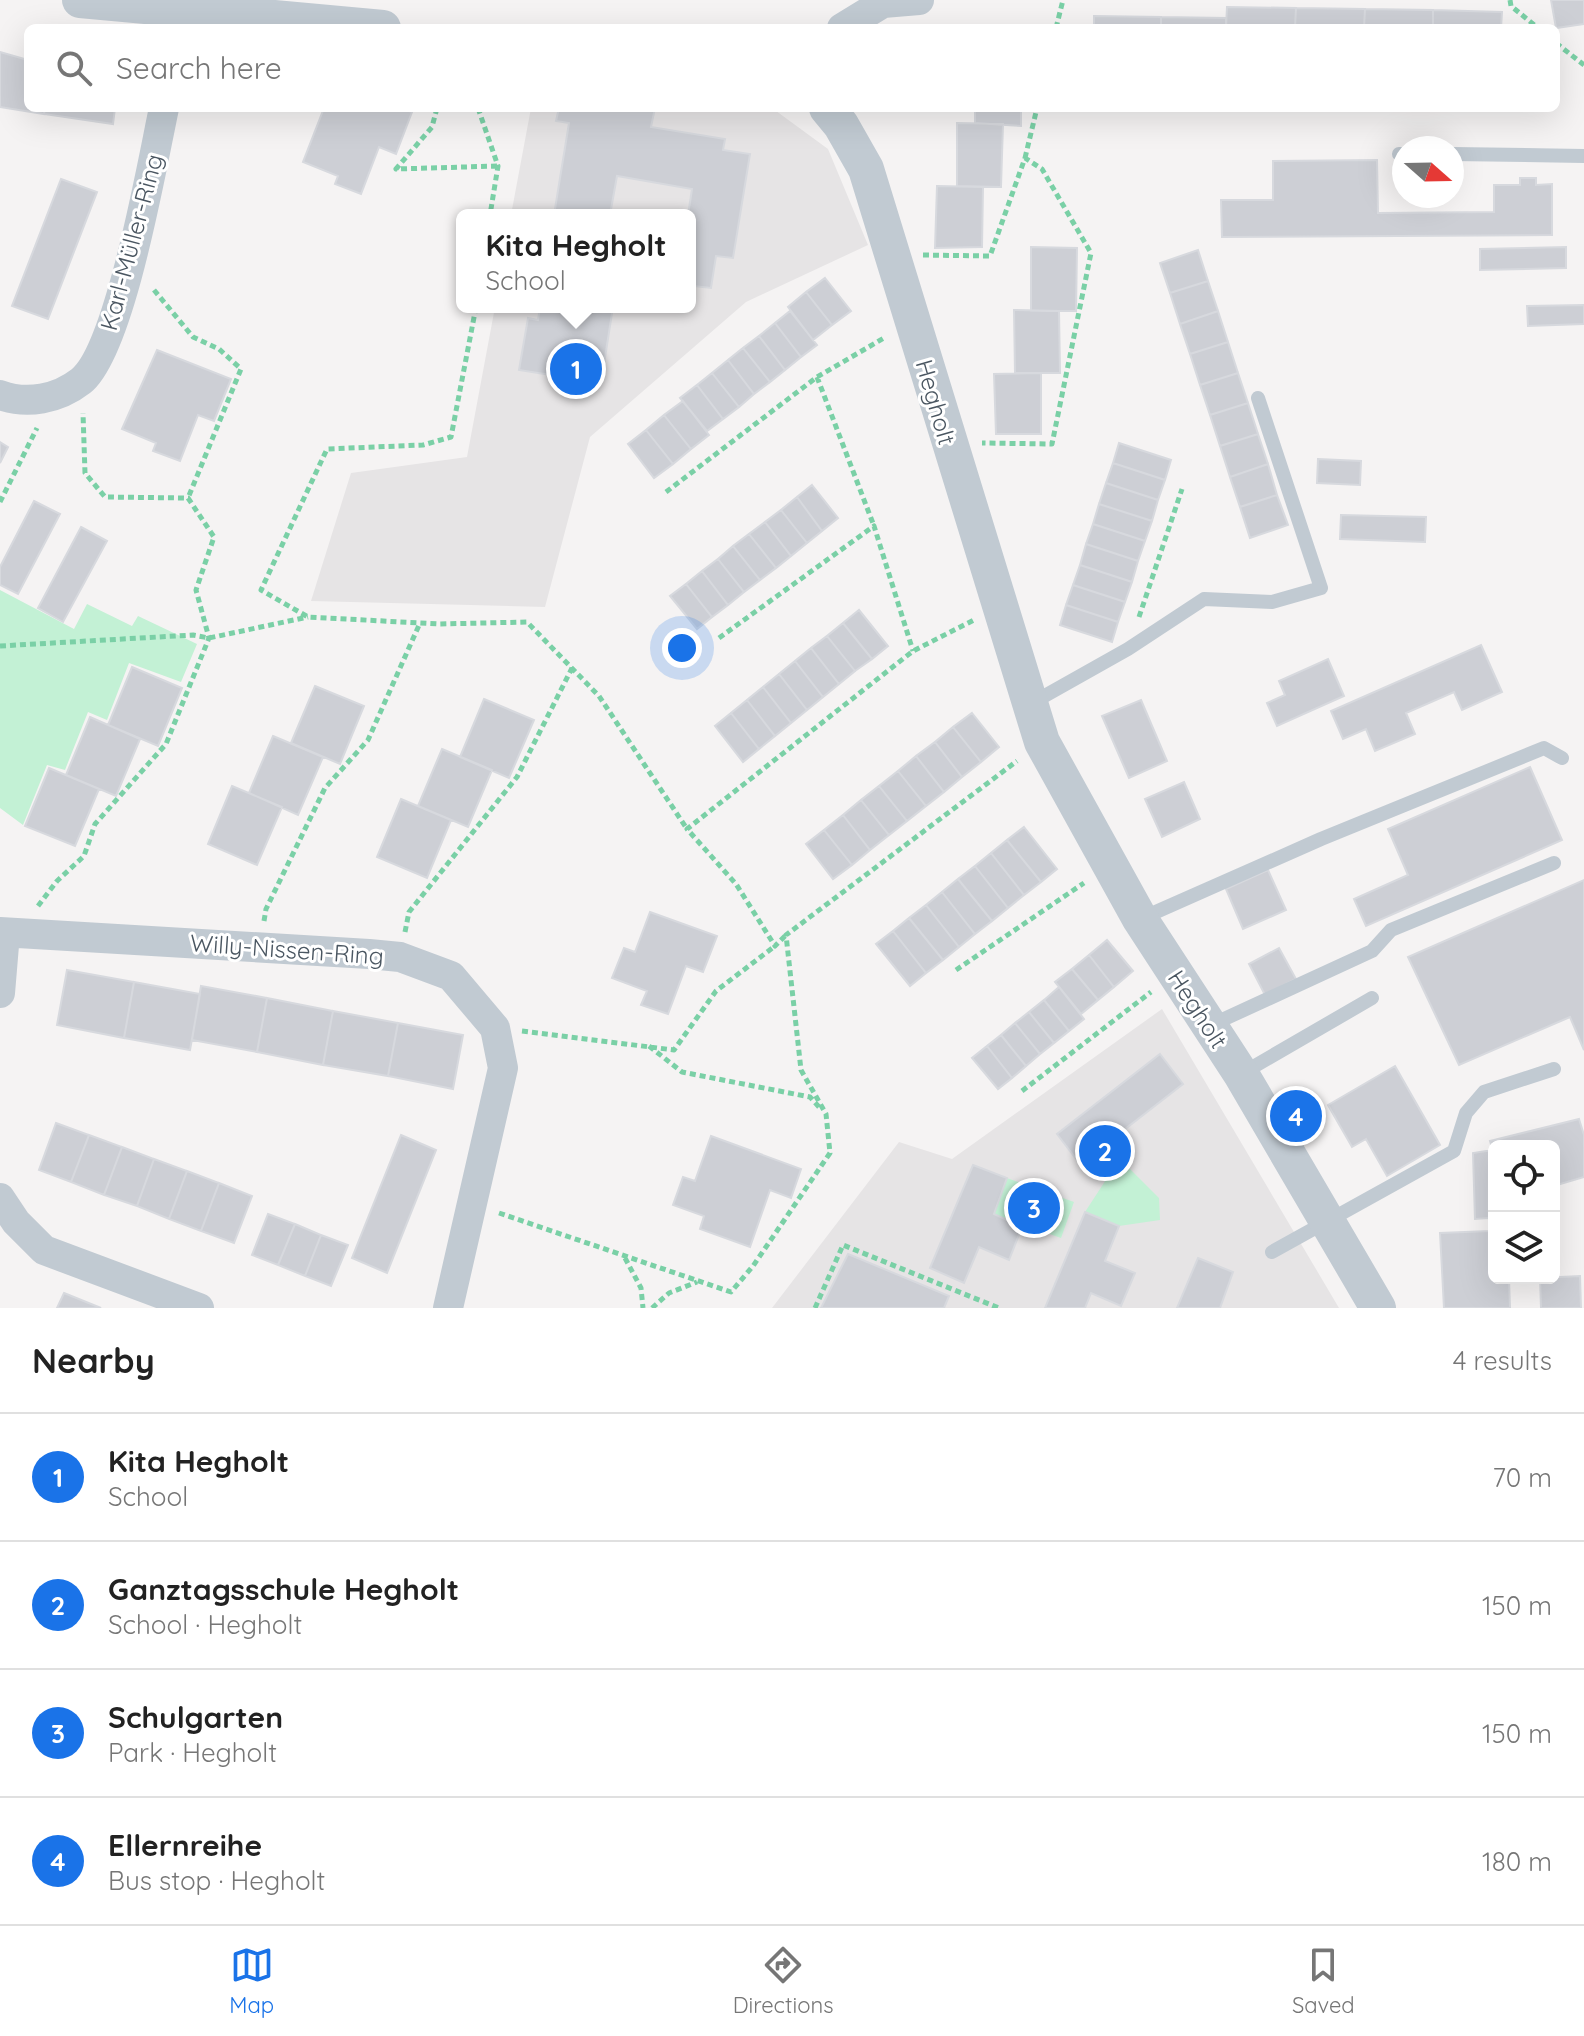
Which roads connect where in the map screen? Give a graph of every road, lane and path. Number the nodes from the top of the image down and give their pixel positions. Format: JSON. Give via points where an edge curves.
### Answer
{"nodes":[{"id":1,"x":80,"y":0,"type":"edge"},
{"id":2,"x":919,"y":0,"type":"edge"},
{"id":3,"x":1063,"y":0,"type":"edge"},
{"id":4,"x":1510,"y":0,"type":"edge"},
{"id":5,"x":185,"y":19,"type":"edge"},
{"id":6,"x":295,"y":24,"type":"edge"},
{"id":7,"x":849,"y":24,"type":"edge"},
{"id":8,"x":1057,"y":24,"type":"edge"},
{"id":9,"x":1533,"y":24,"type":"edge"},
{"id":10,"x":1560,"y":46,"type":"edge"},
{"id":11,"x":1584,"y":65,"type":"edge"},
{"id":12,"x":163,"y":112,"type":"edge"},
{"id":13,"x":436,"y":112,"type":"edge"},
{"id":14,"x":479,"y":112,"type":"edge"},
{"id":15,"x":830,"y":112,"type":"edge"},
{"id":16,"x":1036,"y":112,"type":"edge"},
{"id":17,"x":1464,"y":154,"type":"edge"},
{"id":18,"x":1584,"y":156,"type":"edge"},
{"id":19,"x":1025,"y":158,"type":"junction"},
{"id":20,"x":498,"y":166,"type":"junction"},
{"id":21,"x":491,"y":209,"type":"edge"},
{"id":22,"x":918,"y":255,"type":"dead end"},
{"id":23,"x":126,"y":274,"type":"junction"},
{"id":24,"x":475,"y":313,"type":"edge"},
{"id":25,"x":893,"y":334,"type":"dead end"},
{"id":26,"x":817,"y":377,"type":"junction"},
{"id":27,"x":82,"y":380,"type":"junction"},
{"id":28,"x":0,"y":395,"type":"edge"},
{"id":29,"x":1258,"y":398,"type":"dead end"},
{"id":30,"x":40,"y":400,"type":"junction"},
{"id":31,"x":978,"y":443,"type":"dead end"},
{"id":32,"x":1182,"y":489,"type":"dead end"},
{"id":33,"x":666,"y":492,"type":"dead end"},
{"id":34,"x":188,"y":498,"type":"junction"},
{"id":35,"x":0,"y":502,"type":"edge"},
{"id":36,"x":874,"y":526,"type":"junction"},
{"id":37,"x":308,"y":617,"type":"junction"},
{"id":38,"x":980,"y":617,"type":"dead end"},
{"id":39,"x":420,"y":623,"type":"junction"},
{"id":40,"x":209,"y":638,"type":"junction"},
{"id":41,"x":719,"y":638,"type":"dead end"},
{"id":42,"x":0,"y":646,"type":"edge"},
{"id":43,"x":1128,"y":649,"type":"junction"},
{"id":44,"x":913,"y":651,"type":"junction"},
{"id":45,"x":572,"y":668,"type":"junction"},
{"id":46,"x":1029,"y":704,"type":"junction"},
{"id":47,"x":1027,"y":754,"type":"dead end"},
{"id":48,"x":1562,"y":758,"type":"dead end"},
{"id":49,"x":687,"y":829,"type":"junction"},
{"id":50,"x":1554,"y":863,"type":"dead end"},
{"id":51,"x":1093,"y":876,"type":"dead end"},
{"id":52,"x":1140,"y":919,"type":"junction"},
{"id":53,"x":12,"y":933,"type":"edge"},
{"id":54,"x":786,"y":935,"type":"junction"},
{"id":55,"x":775,"y":946,"type":"junction"},
{"id":56,"x":278,"y":950,"type":"junction"},
{"id":57,"x":400,"y":957,"type":"junction"},
{"id":58,"x":956,"y":970,"type":"dead end"},
{"id":59,"x":1158,"y":987,"type":"dead end"},
{"id":60,"x":0,"y":993,"type":"edge"},
{"id":61,"x":1372,"y":998,"type":"dead end"},
{"id":62,"x":1209,"y":1027,"type":"junction"},
{"id":63,"x":495,"y":1028,"type":"junction"},
{"id":64,"x":648,"y":1045,"type":"junction"},
{"id":65,"x":1554,"y":1069,"type":"dead end"},
{"id":66,"x":1241,"y":1074,"type":"junction"},
{"id":67,"x":1022,"y":1091,"type":"dead end"},
{"id":68,"x":826,"y":1114,"type":"junction"},
{"id":69,"x":0,"y":1198,"type":"edge"},
{"id":70,"x":472,"y":1204,"type":"junction"},
{"id":71,"x":1329,"y":1222,"type":"junction"},
{"id":72,"x":1272,"y":1252,"type":"dead end"},
{"id":73,"x":625,"y":1257,"type":"junction"},
{"id":74,"x":698,"y":1282,"type":"junction"},
{"id":75,"x":199,"y":1308,"type":"edge"},
{"id":76,"x":448,"y":1308,"type":"edge"},
{"id":77,"x":643,"y":1308,"type":"edge"},
{"id":78,"x":652,"y":1308,"type":"edge"},
{"id":79,"x":815,"y":1308,"type":"edge"},
{"id":80,"x":999,"y":1308,"type":"edge"},
{"id":81,"x":1378,"y":1308,"type":"edge"}],
"edges":[{"from":1,"to":5,"type":"street"},
{"from":2,"to":7,"type":"street","via":[[883,3]]},
{"from":3,"to":8,"type":"path"},
{"from":4,"to":9,"type":"path"},
{"from":5,"to":6,"type":"street"},
{"from":10,"to":11,"type":"path"},
{"from":12,"to":23,"type":"street","name":"Karl-Müller-Ring"},
{"from":13,"to":20,"type":"path","via":[[432,127],[396,169]]},
{"from":14,"to":20,"type":"path"},
{"from":15,"to":46,"type":"street","name":"Hegholt","via":[[866,169]]},
{"from":16,"to":19,"type":"path"},
{"from":17,"to":18,"type":"lane"},
{"from":19,"to":22,"type":"path","via":[[990,256]]},
{"from":19,"to":31,"type":"path","via":[[1042,169],[1091,253],[1052,444]]},
{"from":20,"to":21,"type":"path"},
{"from":23,"to":27,"type":"street","name":"Karl-Müller-Ring","via":[[114,325]]},
{"from":23,"to":34,"type":"path","via":[[149,285],[193,337],[219,349],[241,369]]},
{"from":24,"to":37,"type":"path","via":[[451,437],[423,445],[327,449],[261,590]]},
{"from":25,"to":26,"type":"path"},
{"from":26,"to":33,"type":"path"},
{"from":26,"to":36,"type":"path"},
{"from":27,"to":30,"type":"street"},
{"from":27,"to":34,"type":"path","via":[[85,473],[105,497]]},
{"from":28,"to":30,"type":"street"},
{"from":29,"to":43,"type":"lane","via":[[1321,588],[1272,602],[1204,599]]},
{"from":30,"to":35,"type":"path","via":[[39,423]]},
{"from":32,"to":43,"type":"path"},
{"from":34,"to":40,"type":"path","via":[[214,537],[196,590]]},
{"from":36,"to":41,"type":"path"},
{"from":36,"to":44,"type":"path"},
{"from":37,"to":39,"type":"path"},
{"from":37,"to":40,"type":"path"},
{"from":38,"to":44,"type":"path"},
{"from":39,"to":45,"type":"path","via":[[527,622]]},
{"from":39,"to":56,"type":"path","via":[[368,740],[325,788],[266,909],[263,922],[280,940]]},
{"from":40,"to":42,"type":"path"},
{"from":40,"to":53,"type":"path","via":[[166,744],[95,824],[84,856]]},
{"from":43,"to":46,"type":"lane"},
{"from":44,"to":49,"type":"path"},
{"from":45,"to":49,"type":"path","via":[[599,696]]},
{"from":45,"to":57,"type":"path","via":[[517,777],[409,912]]},
{"from":46,"to":52,"type":"street","name":"Hegholt","via":[[1042,742]]},
{"from":47,"to":54,"type":"path"},
{"from":48,"to":52,"type":"lane","via":[[1544,748]]},
{"from":49,"to":55,"type":"path","via":[[736,884]]},
{"from":50,"to":62,"type":"lane","via":[[1391,930],[1372,951]]},
{"from":51,"to":58,"type":"path"},
{"from":52,"to":62,"type":"street","name":"Hegholt"},
{"from":53,"to":56,"type":"street","name":"Willy-Nissen-Ring"},
{"from":53,"to":60,"type":"street"},
{"from":54,"to":55,"type":"path"},
{"from":54,"to":68,"type":"path","via":[[801,1070]]},
{"from":55,"to":64,"type":"path","via":[[716,991],[674,1050]]},
{"from":56,"to":57,"type":"street","name":"Willy-Nissen-Ring"},
{"from":57,"to":63,"type":"street","name":"Willy-Nissen-Ring","via":[[451,976]]},
{"from":59,"to":67,"type":"path"},
{"from":61,"to":66,"type":"lane"},
{"from":62,"to":66,"type":"street","name":"Hegholt"},
{"from":63,"to":64,"type":"path"},
{"from":63,"to":70,"type":"street","name":"Willy-Nissen-Ring","via":[[503,1068]]},
{"from":64,"to":68,"type":"path","via":[[682,1072],[810,1097]]},
{"from":65,"to":71,"type":"lane","via":[[1484,1092],[1466,1113],[1454,1151]]},
{"from":66,"to":71,"type":"street","name":"Hegholt"},
{"from":68,"to":74,"type":"path","via":[[830,1153],[753,1266],[731,1292]]},
{"from":69,"to":75,"type":"street","via":[[44,1250]]},
{"from":70,"to":73,"type":"path"},
{"from":70,"to":76,"type":"street","name":"Willy-Nissen-Ring"},
{"from":71,"to":72,"type":"lane"},
{"from":71,"to":81,"type":"street","name":"Hegholt"},
{"from":73,"to":74,"type":"path"},
{"from":73,"to":77,"type":"path","via":[[641,1288]]},
{"from":74,"to":78,"type":"path","via":[[669,1293]]},
{"from":79,"to":80,"type":"path","via":[[843,1245]]}]}
